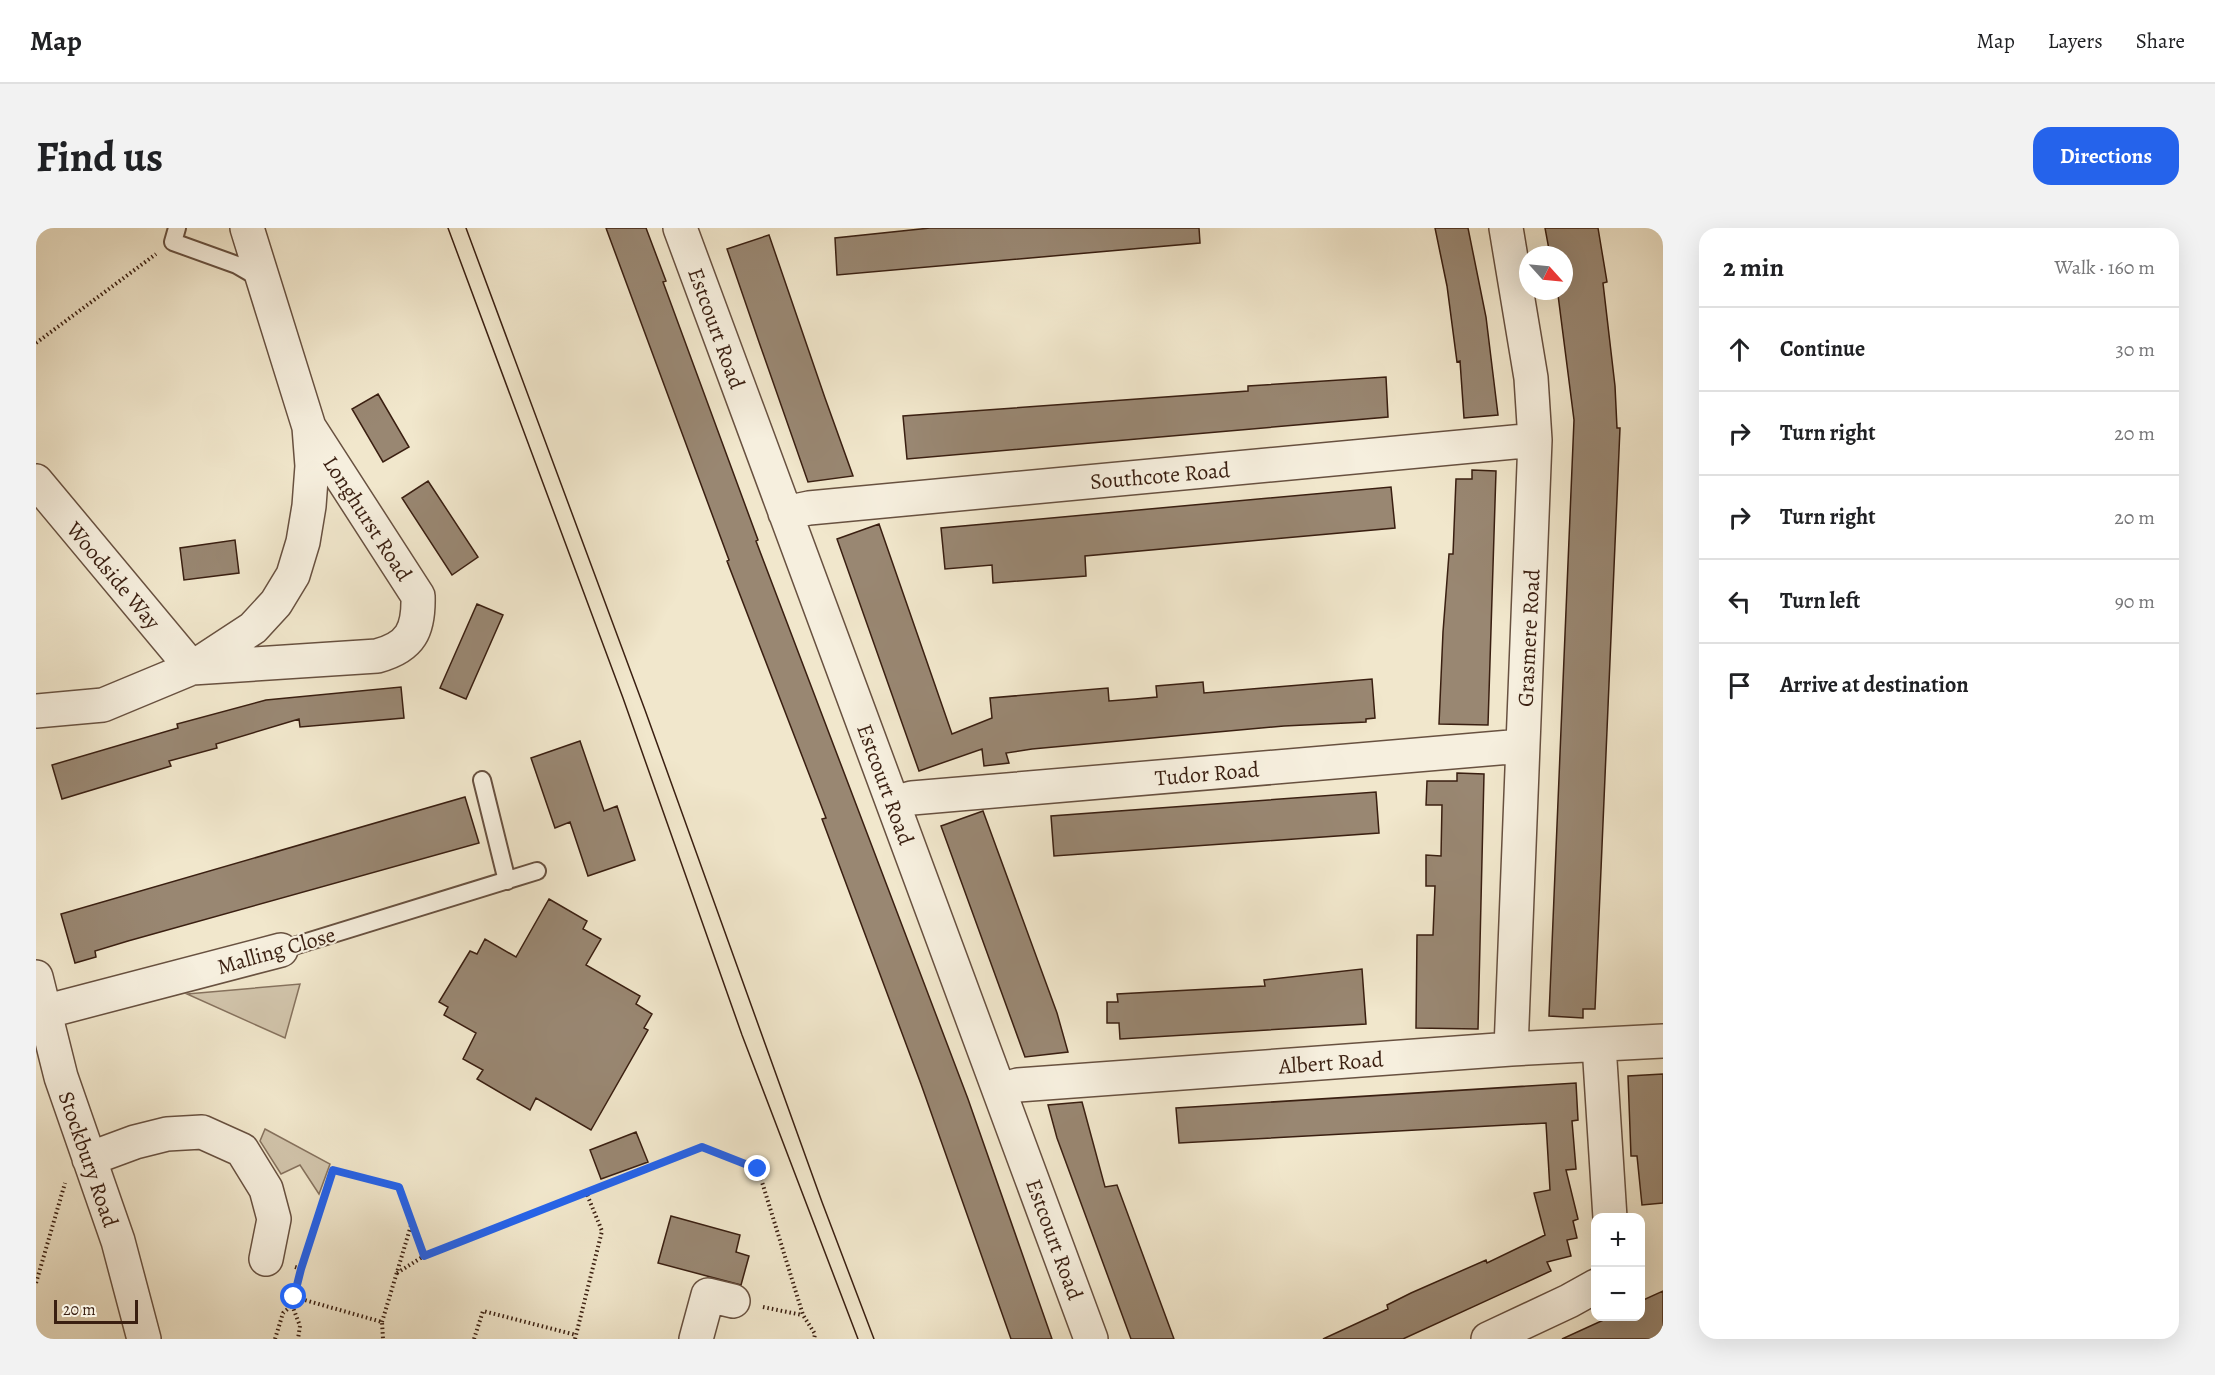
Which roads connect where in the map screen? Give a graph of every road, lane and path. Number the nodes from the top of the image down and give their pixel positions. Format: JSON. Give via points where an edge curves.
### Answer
{"nodes":[{"id":1,"x":247,"y":228,"type":"edge"},
{"id":2,"x":680,"y":228,"type":"edge"},
{"id":3,"x":1506,"y":228,"type":"edge"},
{"id":4,"x":175,"y":235,"type":"edge"},
{"id":5,"x":263,"y":280,"type":"junction"},
{"id":6,"x":36,"y":343,"type":"edge"},
{"id":7,"x":309,"y":427,"type":"junction"},
{"id":8,"x":1535,"y":440,"type":"junction"},
{"id":9,"x":36,"y":481,"type":"edge"},
{"id":10,"x":785,"y":513,"type":"junction"},
{"id":11,"x":192,"y":668,"type":"junction"},
{"id":12,"x":36,"y":711,"type":"edge"},
{"id":13,"x":1522,"y":746,"type":"junction"},
{"id":14,"x":482,"y":780,"type":"dead end"},
{"id":15,"x":893,"y":803,"type":"junction"},
{"id":16,"x":537,"y":871,"type":"dead end"},
{"id":17,"x":507,"y":880,"type":"junction"},
{"id":18,"x":281,"y":950,"type":"joint"},
{"id":19,"x":36,"y":977,"type":"edge"},
{"id":20,"x":44,"y":1012,"type":"junction"},
{"id":21,"x":1663,"y":1041,"type":"edge"},
{"id":22,"x":1599,"y":1045,"type":"junction"},
{"id":23,"x":1511,"y":1049,"type":"junction"},
{"id":24,"x":48,"y":1081,"type":"edge"},
{"id":25,"x":1000,"y":1090,"type":"junction"},
{"id":26,"x":78,"y":1167,"type":"junction"},
{"id":27,"x":586,"y":1192,"type":"junction"},
{"id":28,"x":1610,"y":1213,"type":"edge"},
{"id":29,"x":412,"y":1222,"type":"junction"},
{"id":30,"x":424,"y":1256,"type":"junction"},
{"id":31,"x":266,"y":1259,"type":"joint"},
{"id":32,"x":301,"y":1269,"type":"junction"},
{"id":33,"x":37,"y":1273,"type":"edge"},
{"id":34,"x":396,"y":1273,"type":"junction"},
{"id":35,"x":36,"y":1283,"type":"edge"},
{"id":36,"x":1591,"y":1289,"type":"edge"},
{"id":37,"x":294,"y":1297,"type":"junction"},
{"id":38,"x":733,"y":1301,"type":"joint"},
{"id":39,"x":292,"y":1305,"type":"junction"},
{"id":40,"x":803,"y":1315,"type":"junction"},
{"id":41,"x":382,"y":1322,"type":"junction"},
{"id":42,"x":575,"y":1337,"type":"edge"},
{"id":43,"x":144,"y":1339,"type":"edge"},
{"id":44,"x":276,"y":1339,"type":"edge"},
{"id":45,"x":298,"y":1339,"type":"edge"},
{"id":46,"x":383,"y":1339,"type":"edge"},
{"id":47,"x":474,"y":1339,"type":"edge"},
{"id":48,"x":696,"y":1339,"type":"edge"},
{"id":49,"x":814,"y":1339,"type":"edge"},
{"id":50,"x":1091,"y":1339,"type":"edge"},
{"id":51,"x":1488,"y":1339,"type":"edge"}],
"edges":[{"from":1,"to":5,"type":"street","name":"Longhurst Road"},
{"from":2,"to":10,"type":"street","name":"Estcourt Road"},
{"from":3,"to":8,"type":"street","name":"Grasmere Road","via":[[1531,378]]},
{"from":4,"to":5,"type":"lane"},
{"from":4,"to":6,"type":"path"},
{"from":5,"to":7,"type":"street","name":"Longhurst Road"},
{"from":7,"to":11,"type":"street","name":"Longhurst Road","via":[[309,506],[293,575],[276,603],[253,628]]},
{"from":7,"to":11,"type":"street","name":"Longhurst Road","via":[[410,580],[418,596],[419,620],[414,633],[393,652],[377,656]]},
{"from":8,"to":10,"type":"street","name":"Southcote Road","via":[[809,507]]},
{"from":8,"to":13,"type":"street","name":"Grasmere Road"},
{"from":9,"to":11,"type":"street","name":"Woodside Way"},
{"from":10,"to":15,"type":"street","name":"Estcourt Road"},
{"from":11,"to":12,"type":"street","name":"Longhurst Road","via":[[103,705]]},
{"from":13,"to":15,"type":"street","name":"Tudor Road","via":[[912,798]]},
{"from":13,"to":23,"type":"street","name":"Grasmere Road"},
{"from":14,"to":17,"type":"lane"},
{"from":15,"to":25,"type":"street","name":"Estcourt Road"},
{"from":16,"to":17,"type":"lane","name":"Malling Close"},
{"from":17,"to":18,"type":"lane","name":"Malling Close"},
{"from":18,"to":20,"type":"street","name":"Malling Close"},
{"from":19,"to":20,"type":"street","name":"Stockbury Road"},
{"from":20,"to":24,"type":"street","name":"Stockbury Road"},
{"from":21,"to":22,"type":"street","name":"Albert Road"},
{"from":22,"to":23,"type":"street","name":"Albert Road"},
{"from":22,"to":28,"type":"street"},
{"from":23,"to":25,"type":"street","name":"Albert Road","via":[[1018,1085]]},
{"from":24,"to":26,"type":"street","name":"Stockbury Road"},
{"from":25,"to":50,"type":"street","name":"Estcourt Road"},
{"from":26,"to":31,"type":"street","via":[[135,1142],[167,1134],[202,1132],[242,1150],[266,1189],[274,1219]]},
{"from":26,"to":33,"type":"path"},
{"from":26,"to":43,"type":"street","name":"Stockbury Road","via":[[117,1241]]},
{"from":27,"to":30,"type":"path"},
{"from":27,"to":40,"type":"path","via":[[702,1147],[758,1169]]},
{"from":27,"to":42,"type":"path","via":[[602,1231]]},
{"from":29,"to":30,"type":"path"},
{"from":29,"to":32,"type":"path","via":[[399,1187],[333,1170]]},
{"from":29,"to":34,"type":"path"},
{"from":30,"to":34,"type":"path"},
{"from":31,"to":32,"type":"path"},
{"from":32,"to":37,"type":"path"},
{"from":33,"to":35,"type":"path"},
{"from":34,"to":41,"type":"path"},
{"from":36,"to":51,"type":"street"},
{"from":37,"to":39,"type":"path"},
{"from":37,"to":41,"type":"path"},
{"from":38,"to":40,"type":"path"},
{"from":38,"to":48,"type":"street","via":[[708,1295]]},
{"from":39,"to":44,"type":"path","via":[[283,1313]]},
{"from":39,"to":45,"type":"path","via":[[300,1326]]},
{"from":40,"to":49,"type":"path"},
{"from":41,"to":46,"type":"path"},
{"from":42,"to":47,"type":"path","via":[[483,1311]]}]}
